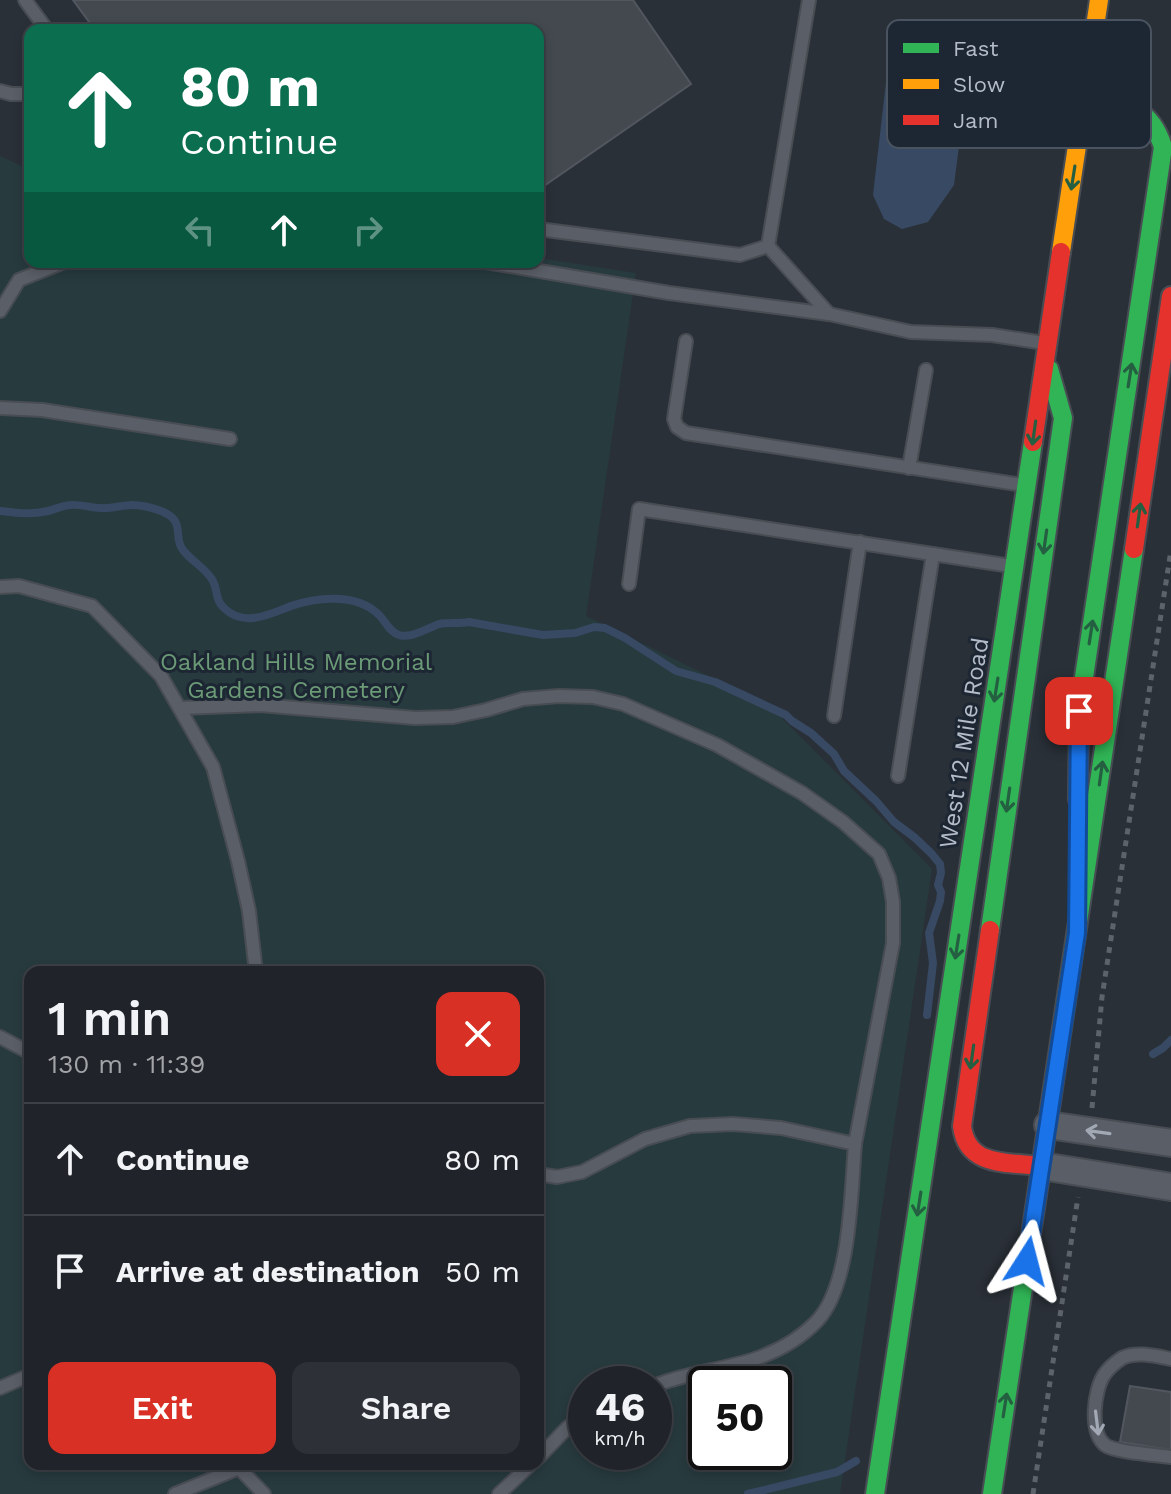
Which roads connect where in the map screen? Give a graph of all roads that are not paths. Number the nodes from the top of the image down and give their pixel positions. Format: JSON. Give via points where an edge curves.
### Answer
{"nodes":[{"id":1,"x":25,"y":0,"type":"edge"},
{"id":2,"x":809,"y":0,"type":"edge"},
{"id":3,"x":1099,"y":0,"type":"edge"},
{"id":4,"x":1096,"y":20,"type":"edge"},
{"id":5,"x":43,"y":24,"type":"edge"},
{"id":6,"x":0,"y":91,"type":"edge"},
{"id":7,"x":24,"y":94,"type":"edge"},
{"id":8,"x":1151,"y":120,"type":"edge"},
{"id":9,"x":1077,"y":148,"type":"edge"},
{"id":10,"x":544,"y":230,"type":"edge"},
{"id":11,"x":768,"y":246,"type":"junction"},
{"id":12,"x":49,"y":268,"type":"edge"},
{"id":13,"x":521,"y":268,"type":"edge"},
{"id":14,"x":1171,"y":296,"type":"edge"},
{"id":15,"x":0,"y":311,"type":"edge"},
{"id":16,"x":829,"y":314,"type":"junction"},
{"id":17,"x":686,"y":341,"type":"dead end"},
{"id":18,"x":1047,"y":350,"type":"junction"},
{"id":19,"x":926,"y":370,"type":"dead end"},
{"id":20,"x":0,"y":408,"type":"edge"},
{"id":21,"x":230,"y":439,"type":"dead end"},
{"id":22,"x":909,"y":468,"type":"junction"},
{"id":23,"x":1027,"y":485,"type":"junction"},
{"id":24,"x":860,"y":542,"type":"junction"},
{"id":25,"x":933,"y":554,"type":"junction"},
{"id":26,"x":1015,"y":566,"type":"junction"},
{"id":27,"x":629,"y":584,"type":"dead end"},
{"id":28,"x":0,"y":587,"type":"edge"},
{"id":29,"x":181,"y":708,"type":"junction"},
{"id":30,"x":834,"y":716,"type":"dead end"},
{"id":31,"x":898,"y":776,"type":"dead end"},
{"id":32,"x":1077,"y":933,"type":"junction"},
{"id":33,"x":255,"y":966,"type":"edge"},
{"id":34,"x":0,"y":1037,"type":"edge"},
{"id":35,"x":24,"y":1050,"type":"edge"},
{"id":36,"x":1048,"y":1125,"type":"junction"},
{"id":37,"x":1171,"y":1143,"type":"edge"},
{"id":38,"x":855,"y":1144,"type":"junction"},
{"id":39,"x":1042,"y":1166,"type":"junction"},
{"id":40,"x":544,"y":1175,"type":"edge"},
{"id":41,"x":1171,"y":1187,"type":"edge"},
{"id":42,"x":1171,"y":1359,"type":"edge"},
{"id":43,"x":24,"y":1378,"type":"edge"},
{"id":44,"x":672,"y":1381,"type":"edge"},
{"id":45,"x":0,"y":1388,"type":"edge"},
{"id":46,"x":568,"y":1427,"type":"edge"},
{"id":47,"x":544,"y":1452,"type":"edge"},
{"id":48,"x":1171,"y":1457,"type":"edge"},
{"id":49,"x":230,"y":1470,"type":"edge"},
{"id":50,"x":243,"y":1470,"type":"edge"},
{"id":51,"x":525,"y":1470,"type":"edge"},
{"id":52,"x":175,"y":1494,"type":"edge"},
{"id":53,"x":264,"y":1494,"type":"edge"},
{"id":54,"x":499,"y":1494,"type":"edge"},
{"id":55,"x":875,"y":1494,"type":"edge"},
{"id":56,"x":992,"y":1494,"type":"edge"}],
"edges":[{"from":1,"to":5,"type":"lane"},
{"from":2,"to":11,"type":"lane"},
{"from":3,"to":4,"type":"main road","name":"West 12 Mile Road"},
{"from":6,"to":7,"type":"lane"},
{"from":32,"to":8,"type":"main road","one_way":true,"via":[[1079,711],[1163,147]]},
{"from":9,"to":18,"type":"main road","name":"West 12 Mile Road","one_way":true},
{"from":10,"to":11,"type":"lane","via":[[740,255]]},
{"from":11,"to":16,"type":"lane"},
{"from":12,"to":15,"type":"lane","via":[[19,280]]},
{"from":13,"to":16,"type":"lane"},
{"from":32,"to":14,"type":"main road","one_way":true},
{"from":16,"to":18,"type":"lane","via":[[911,332],[992,335]]},
{"from":17,"to":22,"type":"lane","via":[[674,419],[686,433]]},
{"from":18,"to":23,"type":"main road","name":"West 12 Mile Road","one_way":true},
{"from":18,"to":39,"type":"main road","one_way":true,"via":[[1063,418],[962,1126],[965,1143],[976,1155]]},
{"from":19,"to":22,"type":"lane"},
{"from":20,"to":21,"type":"lane"},
{"from":22,"to":23,"type":"lane"},
{"from":23,"to":26,"type":"main road","name":"West 12 Mile Road"},
{"from":24,"to":25,"type":"lane"},
{"from":24,"to":27,"type":"lane","via":[[639,509]]},
{"from":24,"to":30,"type":"lane"},
{"from":25,"to":26,"type":"lane"},
{"from":25,"to":31,"type":"lane"},
{"from":26,"to":55,"type":"main road","name":"West 12 Mile Road","one_way":true},
{"from":28,"to":29,"type":"lane","via":[[19,586],[92,606],[161,676]]},
{"from":29,"to":33,"type":"lane","via":[[213,767],[249,911]]},
{"from":29,"to":38,"type":"lane","via":[[260,705],[453,717],[523,699],[593,697],[623,704],[717,745],[802,793],[879,854],[893,902],[893,943]]},
{"from":32,"to":36,"type":"main road"},
{"from":34,"to":35,"type":"lane"},
{"from":37,"to":36,"type":"street","one_way":true},
{"from":36,"to":39,"type":"main road"},
{"from":38,"to":40,"type":"lane","via":[[781,1128],[690,1126],[645,1139],[582,1172]]},
{"from":38,"to":44,"type":"lane","via":[[839,1283],[819,1319],[792,1343],[757,1358]]},
{"from":39,"to":41,"type":"street"},
{"from":56,"to":39,"type":"main road","one_way":true},
{"from":42,"to":48,"type":"lane","one_way":true,"via":[[1125,1357],[1112,1366],[1102,1377],[1094,1415],[1099,1438],[1107,1447]]},
{"from":43,"to":45,"type":"lane"},
{"from":46,"to":47,"type":"lane"},
{"from":49,"to":52,"type":"lane"},
{"from":50,"to":53,"type":"lane"},
{"from":51,"to":54,"type":"lane"}]}
